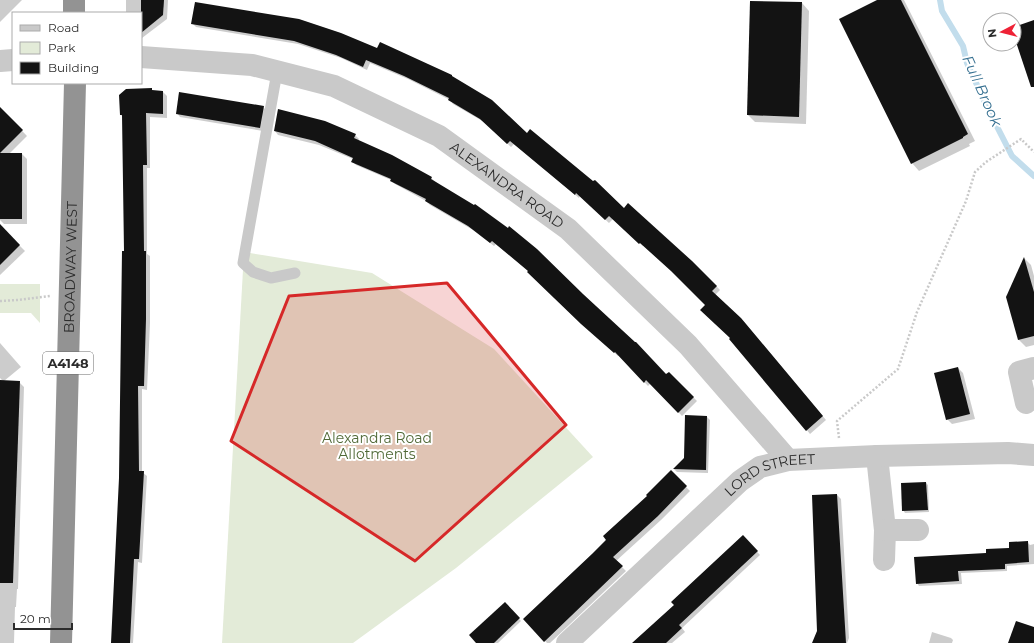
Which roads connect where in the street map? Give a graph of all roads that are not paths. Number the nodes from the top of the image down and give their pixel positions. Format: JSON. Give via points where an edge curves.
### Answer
{"nodes":[{"id":1,"x":74,"y":0,"type":"edge"},
{"id":2,"x":74,"y":12,"type":"edge"},
{"id":3,"x":142,"y":57,"type":"edge"},
{"id":4,"x":12,"y":60,"type":"edge"},
{"id":5,"x":0,"y":61,"type":"edge"},
{"id":6,"x":277,"y":72,"type":"junction"},
{"id":7,"x":75,"y":84,"type":"edge"},
{"id":8,"x":295,"y":273,"type":"dead end"},
{"id":9,"x":1034,"y":368,"type":"edge"},
{"id":10,"x":1026,"y":403,"type":"dead end"},
{"id":11,"x":1034,"y":455,"type":"edge"},
{"id":12,"x":877,"y":456,"type":"junction"},
{"id":13,"x":788,"y":460,"type":"junction"},
{"id":14,"x":885,"y":530,"type":"junction"},
{"id":15,"x":918,"y":530,"type":"dead end"},
{"id":16,"x":884,"y":560,"type":"dead end"},
{"id":17,"x":61,"y":643,"type":"edge"},
{"id":18,"x":567,"y":643,"type":"edge"}],
"edges":[{"from":1,"to":2,"type":"highway"},
{"from":3,"to":6,"type":"street","name":"ALEXANDRA ROAD","via":[[252,65]]},
{"from":4,"to":5,"type":"street"},
{"from":6,"to":8,"type":"lane","via":[[243,263],[253,272],[272,278]]},
{"from":6,"to":13,"type":"street","name":"ALEXANDRA ROAD","via":[[334,86],[439,136],[568,229],[688,345]]},
{"from":7,"to":17,"type":"highway","name":"BROADWAY WEST","number":"A4148"},
{"from":9,"to":10,"type":"street","via":[[1019,372]]},
{"from":11,"to":12,"type":"street","name":"LORD STREET","via":[[1008,453]]},
{"from":12,"to":13,"type":"street","name":"LORD STREET"},
{"from":12,"to":14,"type":"street"},
{"from":13,"to":18,"type":"street","name":"LORD STREET","via":[[760,467],[740,481]]},
{"from":14,"to":15,"type":"street"},
{"from":14,"to":16,"type":"street"}]}
